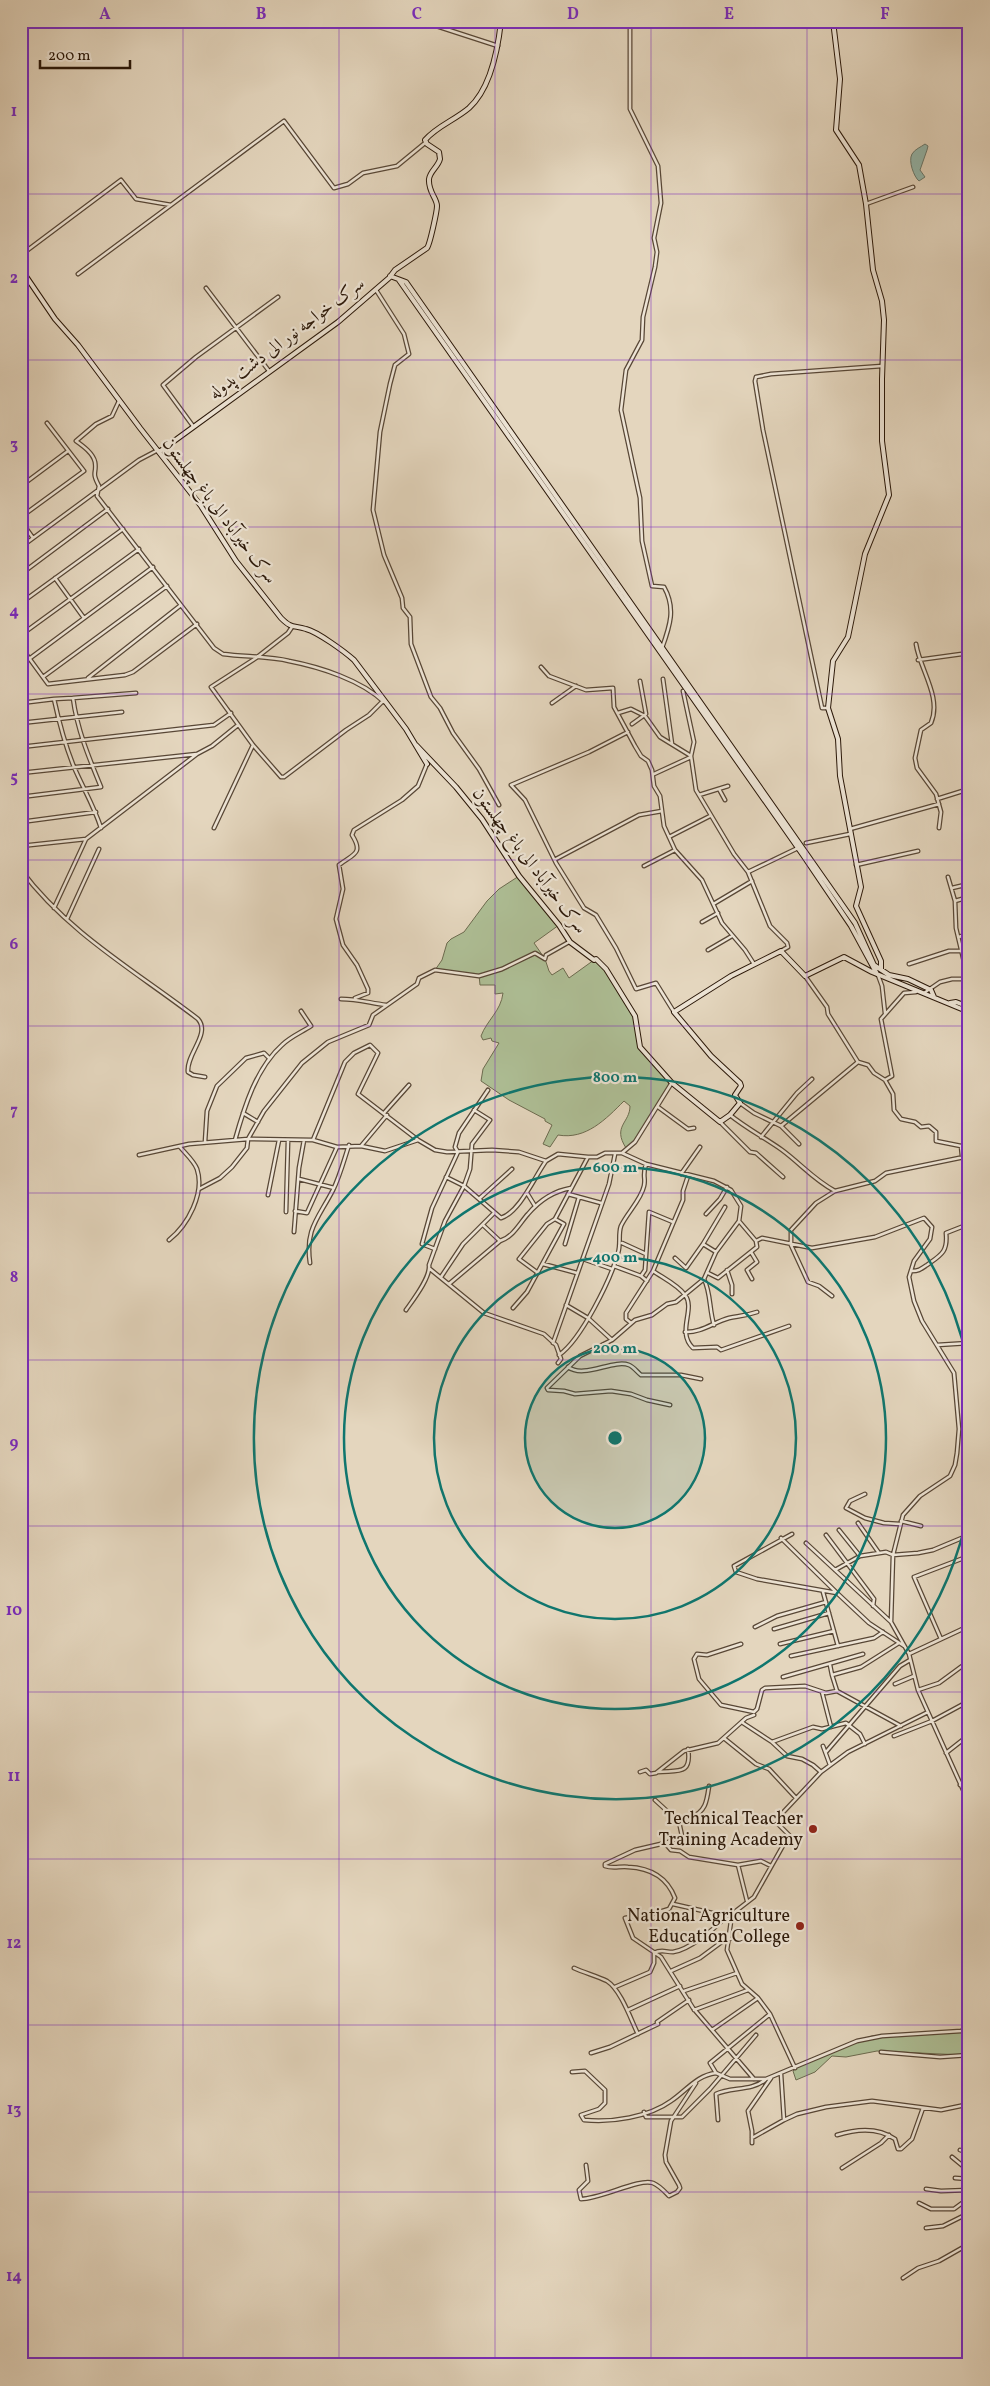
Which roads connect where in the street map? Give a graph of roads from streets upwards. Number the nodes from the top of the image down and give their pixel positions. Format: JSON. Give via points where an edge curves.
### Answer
{"nodes":[{"id":1,"x":422,"y":21,"type":"edge"},
{"id":2,"x":501,"y":21,"type":"edge"},
{"id":3,"x":630,"y":21,"type":"edge"},
{"id":4,"x":833,"y":21,"type":"edge"},
{"id":5,"x":498,"y":46,"type":"junction"},
{"id":6,"x":425,"y":142,"type":"junction"},
{"id":7,"x":913,"y":187,"type":"dead end"},
{"id":8,"x":866,"y":204,"type":"junction"},
{"id":9,"x":171,"y":205,"type":"junction"},
{"id":10,"x":21,"y":255,"type":"edge"},
{"id":11,"x":21,"y":269,"type":"edge"},
{"id":12,"x":78,"y":274,"type":"dead end"},
{"id":13,"x":390,"y":276,"type":"junction"},
{"id":14,"x":399,"y":280,"type":"junction"},
{"id":15,"x":206,"y":288,"type":"dead end"},
{"id":16,"x":376,"y":290,"type":"junction"},
{"id":17,"x":278,"y":297,"type":"dead end"},
{"id":18,"x":237,"y":329,"type":"junction"},
{"id":19,"x":882,"y":366,"type":"junction"},
{"id":20,"x":269,"y":371,"type":"junction"},
{"id":21,"x":119,"y":400,"type":"junction"},
{"id":22,"x":47,"y":423,"type":"dead end"},
{"id":23,"x":194,"y":426,"type":"junction"},
{"id":24,"x":68,"y":451,"type":"junction"},
{"id":25,"x":159,"y":451,"type":"junction"},
{"id":26,"x":21,"y":486,"type":"edge"},
{"id":27,"x":98,"y":490,"type":"junction"},
{"id":28,"x":108,"y":509,"type":"junction"},
{"id":29,"x":21,"y":517,"type":"edge"},
{"id":30,"x":21,"y":521,"type":"edge"},
{"id":31,"x":123,"y":529,"type":"junction"},
{"id":32,"x":32,"y":538,"type":"junction"},
{"id":33,"x":21,"y":547,"type":"edge"},
{"id":34,"x":139,"y":549,"type":"junction"},
{"id":35,"x":152,"y":567,"type":"junction"},
{"id":36,"x":21,"y":574,"type":"edge"},
{"id":37,"x":55,"y":578,"type":"junction"},
{"id":38,"x":167,"y":586,"type":"junction"},
{"id":39,"x":70,"y":598,"type":"junction"},
{"id":40,"x":21,"y":603,"type":"edge"},
{"id":41,"x":182,"y":604,"type":"junction"},
{"id":42,"x":84,"y":618,"type":"junction"},
{"id":43,"x":197,"y":624,"type":"junction"},
{"id":44,"x":292,"y":627,"type":"junction"},
{"id":45,"x":21,"y":635,"type":"edge"},
{"id":46,"x":916,"y":644,"type":"dead end"},
{"id":47,"x":21,"y":648,"type":"edge"},
{"id":48,"x":662,"y":649,"type":"junction"},
{"id":49,"x":969,"y":653,"type":"edge"},
{"id":50,"x":30,"y":658,"type":"junction"},
{"id":51,"x":256,"y":658,"type":"junction"},
{"id":52,"x":918,"y":660,"type":"junction"},
{"id":53,"x":541,"y":667,"type":"dead end"},
{"id":54,"x":44,"y":677,"type":"junction"},
{"id":55,"x":88,"y":678,"type":"junction"},
{"id":56,"x":663,"y":679,"type":"dead end"},
{"id":57,"x":640,"y":681,"type":"dead end"},
{"id":58,"x":576,"y":686,"type":"junction"},
{"id":59,"x":683,"y":691,"type":"dead end"},
{"id":60,"x":136,"y":693,"type":"dead end"},
{"id":61,"x":73,"y":698,"type":"junction"},
{"id":62,"x":54,"y":699,"type":"junction"},
{"id":63,"x":382,"y":701,"type":"junction"},
{"id":64,"x":21,"y":703,"type":"edge"},
{"id":65,"x":552,"y":703,"type":"dead end"},
{"id":66,"x":390,"y":708,"type":"junction"},
{"id":67,"x":828,"y":708,"type":"junction"},
{"id":68,"x":122,"y":712,"type":"dead end"},
{"id":69,"x":231,"y":713,"type":"junction"},
{"id":70,"x":618,"y":713,"type":"junction"},
{"id":71,"x":644,"y":716,"type":"junction"},
{"id":72,"x":75,"y":717,"type":"junction"},
{"id":73,"x":58,"y":719,"type":"junction"},
{"id":74,"x":21,"y":724,"type":"edge"},
{"id":75,"x":632,"y":724,"type":"dead end"},
{"id":76,"x":238,"y":725,"type":"junction"},
{"id":77,"x":628,"y":732,"type":"junction"},
{"id":78,"x":83,"y":741,"type":"junction"},
{"id":79,"x":65,"y":743,"type":"junction"},
{"id":80,"x":672,"y":744,"type":"junction"},
{"id":81,"x":253,"y":745,"type":"junction"},
{"id":82,"x":416,"y":745,"type":"junction"},
{"id":83,"x":21,"y":748,"type":"edge"},
{"id":84,"x":197,"y":754,"type":"junction"},
{"id":85,"x":691,"y":756,"type":"junction"},
{"id":86,"x":427,"y":764,"type":"joint"},
{"id":87,"x":92,"y":765,"type":"junction"},
{"id":88,"x":74,"y":766,"type":"junction"},
{"id":89,"x":21,"y":773,"type":"edge"},
{"id":90,"x":654,"y":774,"type":"junction"},
{"id":91,"x":728,"y":786,"type":"dead end"},
{"id":92,"x":85,"y":789,"type":"junction"},
{"id":93,"x":719,"y":789,"type":"junction"},
{"id":94,"x":969,"y":789,"type":"edge"},
{"id":95,"x":699,"y":795,"type":"junction"},
{"id":96,"x":21,"y":797,"type":"edge"},
{"id":97,"x":937,"y":799,"type":"junction"},
{"id":98,"x":725,"y":800,"type":"dead end"},
{"id":99,"x":939,"y":804,"type":"junction"},
{"id":100,"x":499,"y":805,"type":"dead end"},
{"id":101,"x":662,"y":811,"type":"junction"},
{"id":102,"x":96,"y":812,"type":"junction"},
{"id":103,"x":710,"y":815,"type":"junction"},
{"id":104,"x":21,"y":822,"type":"edge"},
{"id":105,"x":101,"y":828,"type":"junction"},
{"id":106,"x":214,"y":828,"type":"dead end"},
{"id":107,"x":939,"y":828,"type":"dead end"},
{"id":108,"x":849,"y":831,"type":"junction"},
{"id":109,"x":669,"y":837,"type":"junction"},
{"id":110,"x":86,"y":839,"type":"junction"},
{"id":111,"x":806,"y":843,"type":"dead end"},
{"id":112,"x":21,"y":846,"type":"edge"},
{"id":113,"x":798,"y":848,"type":"junction"},
{"id":114,"x":99,"y":849,"type":"dead end"},
{"id":115,"x":675,"y":850,"type":"junction"},
{"id":116,"x":918,"y":852,"type":"dead end"},
{"id":117,"x":556,"y":859,"type":"junction"},
{"id":118,"x":856,"y":865,"type":"junction"},
{"id":119,"x":644,"y":866,"type":"dead end"},
{"id":120,"x":21,"y":870,"type":"edge"},
{"id":121,"x":748,"y":872,"type":"junction"},
{"id":122,"x":820,"y":877,"type":"junction"},
{"id":123,"x":948,"y":877,"type":"dead end"},
{"id":124,"x":752,"y":881,"type":"junction"},
{"id":125,"x":969,"y":884,"type":"edge"},
{"id":126,"x":952,"y":888,"type":"junction"},
{"id":127,"x":969,"y":897,"type":"edge"},
{"id":128,"x":955,"y":901,"type":"junction"},
{"id":129,"x":714,"y":903,"type":"junction"},
{"id":130,"x":54,"y":908,"type":"junction"},
{"id":131,"x":718,"y":913,"type":"junction"},
{"id":132,"x":67,"y":919,"type":"junction"},
{"id":133,"x":702,"y":922,"type":"dead end"},
{"id":134,"x":969,"y":934,"type":"edge"},
{"id":135,"x":732,"y":936,"type":"junction"},
{"id":136,"x":959,"y":937,"type":"junction"},
{"id":137,"x":570,"y":942,"type":"junction"},
{"id":138,"x":708,"y":950,"type":"dead end"},
{"id":139,"x":781,"y":951,"type":"junction"},
{"id":140,"x":962,"y":951,"type":"junction"},
{"id":141,"x":754,"y":964,"type":"junction"},
{"id":142,"x":909,"y":964,"type":"dead end"},
{"id":143,"x":879,"y":972,"type":"junction"},
{"id":144,"x":805,"y":976,"type":"junction"},
{"id":145,"x":968,"y":981,"type":"edge"},
{"id":146,"x":929,"y":989,"type":"junction"},
{"id":147,"x":920,"y":992,"type":"junction"},
{"id":148,"x":934,"y":997,"type":"junction"},
{"id":149,"x":355,"y":998,"type":"junction"},
{"id":150,"x":341,"y":999,"type":"dead end"},
{"id":151,"x":950,"y":1004,"type":"junction"},
{"id":152,"x":386,"y":1005,"type":"junction"},
{"id":153,"x":969,"y":1007,"type":"edge"},
{"id":154,"x":301,"y":1011,"type":"dead end"},
{"id":155,"x":674,"y":1012,"type":"junction"},
{"id":156,"x":885,"y":1012,"type":"junction"},
{"id":157,"x":969,"y":1012,"type":"edge"},
{"id":158,"x":269,"y":1058,"type":"junction"},
{"id":159,"x":858,"y":1062,"type":"junction"},
{"id":160,"x":205,"y":1077,"type":"dead end"},
{"id":161,"x":812,"y":1079,"type":"dead end"},
{"id":162,"x":885,"y":1080,"type":"junction"},
{"id":163,"x":672,"y":1083,"type":"junction"},
{"id":164,"x":409,"y":1085,"type":"dead end"},
{"id":165,"x":488,"y":1090,"type":"dead end"},
{"id":166,"x":740,"y":1102,"type":"junction"},
{"id":167,"x":658,"y":1106,"type":"junction"},
{"id":168,"x":474,"y":1110,"type":"junction"},
{"id":169,"x":243,"y":1113,"type":"junction"},
{"id":170,"x":386,"y":1114,"type":"junction"},
{"id":171,"x":730,"y":1115,"type":"junction"},
{"id":172,"x":774,"y":1121,"type":"junction"},
{"id":173,"x":258,"y":1122,"type":"junction"},
{"id":174,"x":720,"y":1122,"type":"junction"},
{"id":175,"x":781,"y":1126,"type":"junction"},
{"id":176,"x":694,"y":1128,"type":"dead end"},
{"id":177,"x":761,"y":1138,"type":"junction"},
{"id":178,"x":248,"y":1139,"type":"junction"},
{"id":179,"x":279,"y":1140,"type":"junction"},
{"id":180,"x":304,"y":1140,"type":"junction"},
{"id":181,"x":313,"y":1140,"type":"junction"},
{"id":182,"x":418,"y":1140,"type":"junction"},
{"id":183,"x":234,"y":1141,"type":"junction"},
{"id":184,"x":288,"y":1141,"type":"junction"},
{"id":185,"x":205,"y":1142,"type":"junction"},
{"id":186,"x":799,"y":1144,"type":"dead end"},
{"id":187,"x":349,"y":1145,"type":"junction"},
{"id":188,"x":179,"y":1146,"type":"junction"},
{"id":189,"x":361,"y":1146,"type":"junction"},
{"id":190,"x":338,"y":1147,"type":"junction"},
{"id":191,"x":700,"y":1147,"type":"dead end"},
{"id":192,"x":472,"y":1151,"type":"junction"},
{"id":193,"x":458,"y":1152,"type":"junction"},
{"id":194,"x":622,"y":1153,"type":"junction"},
{"id":195,"x":616,"y":1154,"type":"junction"},
{"id":196,"x":139,"y":1155,"type":"dead end"},
{"id":197,"x":962,"y":1156,"type":"junction"},
{"id":198,"x":969,"y":1156,"type":"edge"},
{"id":199,"x":588,"y":1157,"type":"junction"},
{"id":200,"x":546,"y":1161,"type":"junction"},
{"id":201,"x":646,"y":1164,"type":"junction"},
{"id":202,"x":512,"y":1169,"type":"dead end"},
{"id":203,"x":681,"y":1174,"type":"junction"},
{"id":204,"x":688,"y":1176,"type":"junction"},
{"id":205,"x":783,"y":1176,"type":"dead end"},
{"id":206,"x":446,"y":1177,"type":"junction"},
{"id":207,"x":299,"y":1179,"type":"junction"},
{"id":208,"x":321,"y":1184,"type":"junction"},
{"id":209,"x":464,"y":1186,"type":"junction"},
{"id":210,"x":727,"y":1187,"type":"junction"},
{"id":211,"x":334,"y":1188,"type":"junction"},
{"id":212,"x":570,"y":1188,"type":"junction"},
{"id":213,"x":199,"y":1189,"type":"junction"},
{"id":214,"x":835,"y":1191,"type":"junction"},
{"id":215,"x":526,"y":1193,"type":"junction"},
{"id":216,"x":568,"y":1194,"type":"junction"},
{"id":217,"x":268,"y":1196,"type":"dead end"},
{"id":218,"x":579,"y":1197,"type":"junction"},
{"id":219,"x":480,"y":1199,"type":"junction"},
{"id":220,"x":601,"y":1204,"type":"junction"},
{"id":221,"x":535,"y":1206,"type":"junction"},
{"id":222,"x":725,"y":1207,"type":"dead end"},
{"id":223,"x":294,"y":1211,"type":"junction"},
{"id":224,"x":286,"y":1212,"type":"dead end"},
{"id":225,"x":494,"y":1213,"type":"junction"},
{"id":226,"x":706,"y":1214,"type":"dead end"},
{"id":227,"x":555,"y":1219,"type":"junction"},
{"id":228,"x":739,"y":1221,"type":"junction"},
{"id":229,"x":673,"y":1222,"type":"junction"},
{"id":230,"x":969,"y":1224,"type":"edge"},
{"id":231,"x":483,"y":1225,"type":"junction"},
{"id":232,"x":294,"y":1232,"type":"dead end"},
{"id":233,"x":169,"y":1240,"type":"dead end"},
{"id":234,"x":500,"y":1241,"type":"junction"},
{"id":235,"x":756,"y":1241,"type":"junction"},
{"id":236,"x":790,"y":1242,"type":"junction"},
{"id":237,"x":621,"y":1243,"type":"junction"},
{"id":238,"x":565,"y":1244,"type":"dead end"},
{"id":239,"x":704,"y":1244,"type":"junction"},
{"id":240,"x":435,"y":1249,"type":"junction"},
{"id":241,"x":716,"y":1252,"type":"junction"},
{"id":242,"x":751,"y":1252,"type":"junction"},
{"id":243,"x":646,"y":1254,"type":"junction"},
{"id":244,"x":675,"y":1258,"type":"dead end"},
{"id":245,"x":582,"y":1259,"type":"junction"},
{"id":246,"x":310,"y":1263,"type":"dead end"},
{"id":247,"x":543,"y":1264,"type":"junction"},
{"id":248,"x":613,"y":1267,"type":"junction"},
{"id":249,"x":430,"y":1270,"type":"junction"},
{"id":250,"x":727,"y":1270,"type":"junction"},
{"id":251,"x":653,"y":1271,"type":"junction"},
{"id":252,"x":912,"y":1271,"type":"junction"},
{"id":253,"x":538,"y":1273,"type":"junction"},
{"id":254,"x":577,"y":1273,"type":"junction"},
{"id":255,"x":708,"y":1273,"type":"junction"},
{"id":256,"x":642,"y":1276,"type":"junction"},
{"id":257,"x":441,"y":1277,"type":"junction"},
{"id":258,"x":704,"y":1279,"type":"junction"},
{"id":259,"x":752,"y":1279,"type":"dead end"},
{"id":260,"x":647,"y":1282,"type":"junction"},
{"id":261,"x":448,"y":1284,"type":"junction"},
{"id":262,"x":732,"y":1294,"type":"dead end"},
{"id":263,"x":686,"y":1295,"type":"junction"},
{"id":264,"x":832,"y":1296,"type":"dead end"},
{"id":265,"x":566,"y":1305,"type":"junction"},
{"id":266,"x":512,"y":1308,"type":"dead end"},
{"id":267,"x":406,"y":1310,"type":"dead end"},
{"id":268,"x":757,"y":1312,"type":"dead end"},
{"id":269,"x":588,"y":1318,"type":"junction"},
{"id":270,"x":631,"y":1323,"type":"junction"},
{"id":271,"x":714,"y":1325,"type":"junction"},
{"id":272,"x":789,"y":1326,"type":"dead end"},
{"id":273,"x":685,"y":1332,"type":"junction"},
{"id":274,"x":612,"y":1340,"type":"junction"},
{"id":275,"x":553,"y":1342,"type":"junction"},
{"id":276,"x":969,"y":1344,"type":"edge"},
{"id":277,"x":936,"y":1345,"type":"junction"},
{"id":278,"x":559,"y":1355,"type":"junction"},
{"id":279,"x":558,"y":1363,"type":"dead end"},
{"id":280,"x":568,"y":1367,"type":"junction"},
{"id":281,"x":701,"y":1379,"type":"dead end"},
{"id":282,"x":670,"y":1405,"type":"dead end"},
{"id":283,"x":865,"y":1494,"type":"dead end"},
{"id":284,"x":858,"y":1522,"type":"dead end"},
{"id":285,"x":901,"y":1522,"type":"junction"},
{"id":286,"x":921,"y":1526,"type":"dead end"},
{"id":287,"x":839,"y":1530,"type":"dead end"},
{"id":288,"x":792,"y":1534,"type":"dead end"},
{"id":289,"x":969,"y":1535,"type":"edge"},
{"id":290,"x":826,"y":1536,"type":"dead end"},
{"id":291,"x":781,"y":1538,"type":"junction"},
{"id":292,"x":806,"y":1543,"type":"dead end"},
{"id":293,"x":880,"y":1553,"type":"junction"},
{"id":294,"x":893,"y":1555,"type":"junction"},
{"id":295,"x":860,"y":1556,"type":"junction"},
{"id":296,"x":969,"y":1556,"type":"edge"},
{"id":297,"x":847,"y":1562,"type":"junction"},
{"id":298,"x":835,"y":1570,"type":"junction"},
{"id":299,"x":823,"y":1592,"type":"junction"},
{"id":300,"x":837,"y":1593,"type":"junction"},
{"id":301,"x":826,"y":1602,"type":"junction"},
{"id":302,"x":873,"y":1606,"type":"junction"},
{"id":303,"x":829,"y":1613,"type":"junction"},
{"id":304,"x":891,"y":1622,"type":"junction"},
{"id":305,"x":969,"y":1626,"type":"edge"},
{"id":306,"x":755,"y":1627,"type":"dead end"},
{"id":307,"x":774,"y":1629,"type":"dead end"},
{"id":308,"x":834,"y":1632,"type":"junction"},
{"id":309,"x":883,"y":1632,"type":"junction"},
{"id":310,"x":941,"y":1639,"type":"junction"},
{"id":311,"x":899,"y":1643,"type":"junction"},
{"id":312,"x":741,"y":1644,"type":"dead end"},
{"id":313,"x":780,"y":1644,"type":"dead end"},
{"id":314,"x":838,"y":1646,"type":"junction"},
{"id":315,"x":905,"y":1647,"type":"junction"},
{"id":316,"x":863,"y":1654,"type":"dead end"},
{"id":317,"x":909,"y":1654,"type":"junction"},
{"id":318,"x":791,"y":1656,"type":"dead end"},
{"id":319,"x":910,"y":1660,"type":"junction"},
{"id":320,"x":969,"y":1661,"type":"edge"},
{"id":321,"x":830,"y":1664,"type":"junction"},
{"id":322,"x":783,"y":1676,"type":"dead end"},
{"id":323,"x":832,"y":1676,"type":"junction"},
{"id":324,"x":914,"y":1676,"type":"junction"},
{"id":325,"x":895,"y":1684,"type":"dead end"},
{"id":326,"x":918,"y":1690,"type":"junction"},
{"id":327,"x":822,"y":1692,"type":"junction"},
{"id":328,"x":837,"y":1692,"type":"junction"},
{"id":329,"x":969,"y":1701,"type":"edge"},
{"id":330,"x":863,"y":1707,"type":"junction"},
{"id":331,"x":928,"y":1712,"type":"junction"},
{"id":332,"x":754,"y":1715,"type":"dead end"},
{"id":333,"x":932,"y":1721,"type":"junction"},
{"id":334,"x":743,"y":1723,"type":"junction"},
{"id":335,"x":831,"y":1726,"type":"junction"},
{"id":336,"x":849,"y":1726,"type":"junction"},
{"id":337,"x":901,"y":1726,"type":"junction"},
{"id":338,"x":969,"y":1735,"type":"edge"},
{"id":339,"x":894,"y":1736,"type":"dead end"},
{"id":340,"x":724,"y":1738,"type":"junction"},
{"id":341,"x":772,"y":1742,"type":"junction"},
{"id":342,"x":865,"y":1744,"type":"junction"},
{"id":343,"x":823,"y":1746,"type":"dead end"},
{"id":344,"x":688,"y":1750,"type":"junction"},
{"id":345,"x":826,"y":1752,"type":"junction"},
{"id":346,"x":946,"y":1753,"type":"junction"},
{"id":347,"x":830,"y":1764,"type":"junction"},
{"id":348,"x":640,"y":1772,"type":"dead end"},
{"id":349,"x":821,"y":1772,"type":"junction"},
{"id":350,"x":656,"y":1773,"type":"junction"},
{"id":351,"x":969,"y":1780,"type":"edge"},
{"id":352,"x":960,"y":1784,"type":"junction"},
{"id":353,"x":710,"y":1786,"type":"dead end"},
{"id":354,"x":796,"y":1798,"type":"junction"},
{"id":355,"x":655,"y":1800,"type":"dead end"},
{"id":356,"x":969,"y":1802,"type":"edge"},
{"id":357,"x":679,"y":1822,"type":"junction"},
{"id":358,"x":665,"y":1843,"type":"junction"},
{"id":359,"x":738,"y":1865,"type":"junction"},
{"id":360,"x":771,"y":1866,"type":"junction"},
{"id":361,"x":747,"y":1901,"type":"junction"},
{"id":362,"x":673,"y":1904,"type":"junction"},
{"id":363,"x":725,"y":1918,"type":"junction"},
{"id":364,"x":730,"y":1919,"type":"junction"},
{"id":365,"x":730,"y":1939,"type":"junction"},
{"id":366,"x":654,"y":1953,"type":"junction"},
{"id":367,"x":574,"y":1968,"type":"dead end"},
{"id":368,"x":671,"y":1972,"type":"junction"},
{"id":369,"x":737,"y":1973,"type":"junction"},
{"id":370,"x":680,"y":1986,"type":"junction"},
{"id":371,"x":615,"y":1987,"type":"junction"},
{"id":372,"x":748,"y":1990,"type":"junction"},
{"id":373,"x":683,"y":1991,"type":"junction"},
{"id":374,"x":758,"y":1998,"type":"junction"},
{"id":375,"x":690,"y":2000,"type":"junction"},
{"id":376,"x":628,"y":2010,"type":"junction"},
{"id":377,"x":694,"y":2010,"type":"junction"},
{"id":378,"x":770,"y":2014,"type":"junction"},
{"id":379,"x":969,"y":2026,"type":"edge"},
{"id":380,"x":712,"y":2030,"type":"junction"},
{"id":381,"x":638,"y":2034,"type":"junction"},
{"id":382,"x":756,"y":2035,"type":"dead end"},
{"id":383,"x":728,"y":2049,"type":"junction"},
{"id":384,"x":881,"y":2052,"type":"dead end"},
{"id":385,"x":591,"y":2053,"type":"dead end"},
{"id":386,"x":969,"y":2055,"type":"edge"},
{"id":387,"x":737,"y":2057,"type":"junction"},
{"id":388,"x":796,"y":2068,"type":"junction"},
{"id":389,"x":572,"y":2072,"type":"dead end"},
{"id":390,"x":716,"y":2073,"type":"junction"},
{"id":391,"x":781,"y":2074,"type":"junction"},
{"id":392,"x":721,"y":2076,"type":"junction"},
{"id":393,"x":771,"y":2078,"type":"junction"},
{"id":394,"x":754,"y":2079,"type":"junction"},
{"id":395,"x":766,"y":2079,"type":"junction"},
{"id":396,"x":696,"y":2083,"type":"junction"},
{"id":397,"x":964,"y":2105,"type":"dead end"},
{"id":398,"x":923,"y":2108,"type":"junction"},
{"id":399,"x":644,"y":2112,"type":"junction"},
{"id":400,"x":673,"y":2117,"type":"junction"},
{"id":401,"x":718,"y":2120,"type":"dead end"},
{"id":402,"x":784,"y":2120,"type":"junction"},
{"id":403,"x":837,"y":2135,"type":"dead end"},
{"id":404,"x":890,"y":2135,"type":"junction"},
{"id":405,"x":752,"y":2138,"type":"junction"},
{"id":406,"x":752,"y":2143,"type":"dead end"},
{"id":407,"x":960,"y":2150,"type":"dead end"},
{"id":408,"x":969,"y":2153,"type":"edge"},
{"id":409,"x":952,"y":2157,"type":"dead end"},
{"id":410,"x":586,"y":2165,"type":"dead end"},
{"id":411,"x":842,"y":2168,"type":"dead end"},
{"id":412,"x":969,"y":2171,"type":"edge"},
{"id":413,"x":955,"y":2178,"type":"dead end"},
{"id":414,"x":969,"y":2179,"type":"edge"},
{"id":415,"x":926,"y":2189,"type":"dead end"},
{"id":416,"x":969,"y":2190,"type":"edge"},
{"id":417,"x":969,"y":2198,"type":"edge"},
{"id":418,"x":920,"y":2203,"type":"dead end"},
{"id":419,"x":969,"y":2206,"type":"edge"},
{"id":420,"x":968,"y":2213,"type":"edge"},
{"id":421,"x":926,"y":2228,"type":"dead end"},
{"id":422,"x":969,"y":2244,"type":"edge"},
{"id":423,"x":903,"y":2278,"type":"dead end"}],
"edges":[{"from":1,"to":5,"type":"street"},
{"from":2,"to":5,"type":"street"},
{"from":3,"to":48,"type":"street","via":[[630,110],[658,166],[661,203],[654,238],[657,252],[655,267],[642,317],[642,340],[626,370],[621,410],[640,498],[640,528],[648,573],[652,586],[664,587],[671,603],[670,622]]},
{"from":4,"to":8,"type":"street","via":[[840,79],[836,130],[859,165]]},
{"from":5,"to":6,"type":"street","via":[[492,70],[471,107],[442,125]]},
{"from":6,"to":9,"type":"street","via":[[397,166],[363,173],[348,184],[334,188],[284,121]]},
{"from":6,"to":13,"type":"street","name":"سرک خواجه نور الی دشت پدوله","via":[[436,150],[440,159],[429,180],[437,207],[430,243]]},
{"from":7,"to":8,"type":"street"},
{"from":8,"to":19,"type":"street","via":[[873,270],[884,320]]},
{"from":9,"to":10,"type":"street","via":[[136,199],[121,180]]},
{"from":9,"to":12,"type":"street"},
{"from":11,"to":21,"type":"street","name":"سرک خیرآباد الی باغ چهلستون","via":[[55,319]]},
{"from":13,"to":14,"type":"street"},
{"from":13,"to":16,"type":"street","name":"سرک خواجه نور الی دشت پدوله"},
{"from":14,"to":48,"type":"street","via":[[406,282]]},
{"from":14,"to":113,"type":"street"},
{"from":15,"to":18,"type":"street"},
{"from":16,"to":20,"type":"street","name":"سرک خواجه نور الی دشت پدوله","via":[[338,322]]},
{"from":16,"to":100,"type":"street","via":[[404,334],[408,354],[396,365],[380,432],[374,510],[384,555],[402,598],[402,608],[410,617],[411,644],[431,697]]},
{"from":17,"to":18,"type":"street"},
{"from":18,"to":20,"type":"street"},
{"from":18,"to":23,"type":"street","via":[[163,385]]},
{"from":19,"to":67,"type":"street","via":[[882,441],[888,501],[865,554],[848,637],[833,661]]},
{"from":19,"to":67,"type":"street","via":[[771,374],[755,381],[805,633],[822,708]]},
{"from":20,"to":23,"type":"street","name":"سرک خواجه نور الی دشت پدوله"},
{"from":21,"to":25,"type":"street","name":"سرک خیرآباد الی باغ چهلستون"},
{"from":21,"to":27,"type":"street","via":[[112,416],[96,424],[76,441],[86,447],[95,462],[93,474]]},
{"from":22,"to":24,"type":"street"},
{"from":23,"to":25,"type":"street","name":"سرک خواجه نور الی دشت پدوله"},
{"from":24,"to":26,"type":"street"},
{"from":24,"to":29,"type":"street","via":[[84,471]]},
{"from":25,"to":27,"type":"street","via":[[139,460]]},
{"from":25,"to":44,"type":"street","name":"سرک خیرآباد الی باغ چهلستون","via":[[201,506],[236,561],[281,618]]},
{"from":27,"to":28,"type":"street","via":[[97,496]]},
{"from":27,"to":32,"type":"street"},
{"from":28,"to":31,"type":"street"},
{"from":28,"to":36,"type":"street"},
{"from":30,"to":32,"type":"street"},
{"from":31,"to":34,"type":"street"},
{"from":31,"to":37,"type":"street"},
{"from":32,"to":33,"type":"street"},
{"from":34,"to":35,"type":"street"},
{"from":34,"to":39,"type":"street"},
{"from":35,"to":38,"type":"street"},
{"from":35,"to":42,"type":"street"},
{"from":37,"to":39,"type":"street"},
{"from":37,"to":40,"type":"street"},
{"from":38,"to":41,"type":"street"},
{"from":38,"to":54,"type":"street"},
{"from":39,"to":42,"type":"street"},
{"from":39,"to":45,"type":"street"},
{"from":41,"to":43,"type":"street"},
{"from":41,"to":55,"type":"street"},
{"from":42,"to":50,"type":"street"},
{"from":43,"to":51,"type":"street","via":[[214,648],[223,654]]},
{"from":43,"to":55,"type":"street","via":[[133,672]]},
{"from":44,"to":51,"type":"street"},
{"from":44,"to":66,"type":"street","name":"سرک خیرآباد الی باغ چهلستون","via":[[306,629],[354,660]]},
{"from":46,"to":52,"type":"street"},
{"from":47,"to":50,"type":"street"},
{"from":48,"to":122,"type":"street"},
{"from":49,"to":52,"type":"street"},
{"from":50,"to":54,"type":"street"},
{"from":51,"to":63,"type":"street","via":[[288,660],[361,684]]},
{"from":51,"to":69,"type":"street","via":[[211,687]]},
{"from":52,"to":97,"type":"street","via":[[932,688],[934,711],[931,723],[921,730],[915,758],[917,768]]},
{"from":53,"to":58,"type":"street","via":[[549,676]]},
{"from":54,"to":55,"type":"street","via":[[48,684]]},
{"from":56,"to":80,"type":"street"},
{"from":57,"to":71,"type":"street"},
{"from":58,"to":65,"type":"street"},
{"from":58,"to":70,"type":"street","via":[[593,691],[613,688],[613,704]]},
{"from":59,"to":85,"type":"street","via":[[694,742]]},
{"from":60,"to":61,"type":"street"},
{"from":61,"to":62,"type":"street"},
{"from":61,"to":72,"type":"street"},
{"from":62,"to":64,"type":"street"},
{"from":62,"to":73,"type":"street"},
{"from":63,"to":66,"type":"street"},
{"from":63,"to":81,"type":"street","via":[[369,715],[284,777]]},
{"from":66,"to":82,"type":"street","name":"سرک خیرآباد الی باغ چهلستون"},
{"from":67,"to":108,"type":"street","via":[[838,739]]},
{"from":68,"to":72,"type":"street"},
{"from":69,"to":76,"type":"street"},
{"from":69,"to":78,"type":"street","via":[[214,725]]},
{"from":70,"to":71,"type":"street","via":[[631,709]]},
{"from":70,"to":77,"type":"street"},
{"from":71,"to":75,"type":"street"},
{"from":71,"to":80,"type":"street","via":[[660,737]]},
{"from":72,"to":73,"type":"street"},
{"from":72,"to":78,"type":"street"},
{"from":73,"to":74,"type":"street"},
{"from":73,"to":79,"type":"street"},
{"from":76,"to":81,"type":"street"},
{"from":76,"to":84,"type":"street"},
{"from":77,"to":90,"type":"street"},
{"from":77,"to":117,"type":"street","via":[[511,785],[525,800]]},
{"from":78,"to":79,"type":"street"},
{"from":78,"to":87,"type":"street"},
{"from":79,"to":83,"type":"street"},
{"from":79,"to":88,"type":"street"},
{"from":80,"to":85,"type":"street"},
{"from":81,"to":106,"type":"street"},
{"from":82,"to":86,"type":"street","name":"سرک خیرآباد الی باغ چهلستون"},
{"from":82,"to":137,"type":"street","name":"سرک خیرآباد الی باغ چهلستون","via":[[492,832],[519,876]]},
{"from":84,"to":87,"type":"street"},
{"from":84,"to":105,"type":"street"},
{"from":85,"to":90,"type":"street"},
{"from":85,"to":95,"type":"street"},
{"from":86,"to":149,"type":"street","via":[[418,786],[354,830],[352,836],[358,850],[339,865],[344,888],[336,919],[343,945],[368,989],[368,993]]},
{"from":87,"to":88,"type":"street"},
{"from":87,"to":92,"type":"street","via":[[101,787]]},
{"from":88,"to":89,"type":"street"},
{"from":88,"to":92,"type":"street"},
{"from":90,"to":101,"type":"street"},
{"from":91,"to":93,"type":"street"},
{"from":92,"to":96,"type":"street"},
{"from":92,"to":102,"type":"street"},
{"from":93,"to":95,"type":"street"},
{"from":93,"to":98,"type":"street"},
{"from":94,"to":97,"type":"street"},
{"from":95,"to":103,"type":"street"},
{"from":97,"to":99,"type":"street"},
{"from":99,"to":107,"type":"street","via":[[942,817]]},
{"from":99,"to":108,"type":"street"},
{"from":101,"to":109,"type":"street"},
{"from":101,"to":117,"type":"street","via":[[639,815]]},
{"from":102,"to":104,"type":"street"},
{"from":102,"to":105,"type":"street"},
{"from":103,"to":109,"type":"street"},
{"from":103,"to":121,"type":"street"},
{"from":105,"to":110,"type":"street"},
{"from":108,"to":111,"type":"street"},
{"from":108,"to":118,"type":"street"},
{"from":109,"to":115,"type":"street"},
{"from":110,"to":112,"type":"street"},
{"from":110,"to":130,"type":"street"},
{"from":113,"to":121,"type":"street"},
{"from":113,"to":122,"type":"street"},
{"from":114,"to":132,"type":"street"},
{"from":115,"to":119,"type":"street"},
{"from":115,"to":129,"type":"street","via":[[702,880]]},
{"from":116,"to":118,"type":"street"},
{"from":117,"to":155,"type":"street","via":[[584,908],[596,916],[616,948],[636,990],[656,983]]},
{"from":118,"to":143,"type":"street","via":[[861,886],[856,906],[882,964]]},
{"from":120,"to":130,"type":"street"},
{"from":121,"to":124,"type":"street"},
{"from":122,"to":143,"type":"street"},
{"from":123,"to":126,"type":"street"},
{"from":124,"to":129,"type":"street"},
{"from":124,"to":139,"type":"street","via":[[770,926],[787,943],[788,947]]},
{"from":125,"to":126,"type":"street"},
{"from":126,"to":128,"type":"street"},
{"from":127,"to":128,"type":"street"},
{"from":128,"to":136,"type":"street"},
{"from":129,"to":131,"type":"street"},
{"from":130,"to":132,"type":"street"},
{"from":131,"to":133,"type":"street"},
{"from":131,"to":135,"type":"street"},
{"from":132,"to":160,"type":"street","via":[[100,948],[198,1019],[203,1032],[187,1064],[188,1072]]},
{"from":134,"to":136,"type":"street"},
{"from":135,"to":138,"type":"street"},
{"from":135,"to":141,"type":"street"},
{"from":136,"to":140,"type":"street"},
{"from":137,"to":152,"type":"street","via":[[546,955],[545,959],[535,953],[479,976],[435,970],[419,978],[418,984]]},
{"from":137,"to":163,"type":"street","name":"سرک خیرآباد الی باغ چهلستون","via":[[606,969],[634,1016],[640,1047]]},
{"from":139,"to":141,"type":"street"},
{"from":139,"to":144,"type":"street"},
{"from":140,"to":142,"type":"street","via":[[949,951]]},
{"from":140,"to":145,"type":"street"},
{"from":141,"to":155,"type":"street"},
{"from":143,"to":144,"type":"street","via":[[844,957]]},
{"from":143,"to":146,"type":"street","via":[[908,979]]},
{"from":143,"to":147,"type":"street"},
{"from":143,"to":156,"type":"street"},
{"from":144,"to":159,"type":"street"},
{"from":145,"to":146,"type":"street","via":[[952,979]]},
{"from":146,"to":147,"type":"street"},
{"from":146,"to":148,"type":"street"},
{"from":147,"to":148,"type":"street"},
{"from":147,"to":156,"type":"street","via":[[904,994]]},
{"from":148,"to":151,"type":"street"},
{"from":149,"to":150,"type":"street"},
{"from":149,"to":152,"type":"street"},
{"from":151,"to":153,"type":"street","via":[[956,1002]]},
{"from":151,"to":157,"type":"street"},
{"from":152,"to":173,"type":"street","via":[[373,1015],[370,1025],[328,1042],[302,1063]]},
{"from":154,"to":158,"type":"street","via":[[311,1026],[282,1044]]},
{"from":155,"to":166,"type":"street","via":[[711,1056],[740,1083],[742,1086],[735,1095]]},
{"from":156,"to":162,"type":"street","via":[[880,1022],[892,1076]]},
{"from":158,"to":169,"type":"street"},
{"from":158,"to":185,"type":"street","via":[[264,1053],[246,1058],[217,1086],[207,1111]]},
{"from":159,"to":162,"type":"street","via":[[868,1065]]},
{"from":159,"to":175,"type":"street"},
{"from":161,"to":172,"type":"street"},
{"from":162,"to":197,"type":"street","via":[[893,1094],[894,1110],[901,1119],[921,1127],[929,1126],[936,1132],[936,1141],[962,1146]]},
{"from":163,"to":167,"type":"street"},
{"from":163,"to":174,"type":"street","name":"سرک خیرآباد الی باغ چهلستون"},
{"from":164,"to":170,"type":"street"},
{"from":165,"to":168,"type":"street"},
{"from":166,"to":171,"type":"street"},
{"from":166,"to":172,"type":"street"},
{"from":167,"to":176,"type":"street","via":[[688,1129]]},
{"from":167,"to":194,"type":"street","via":[[635,1142]]},
{"from":168,"to":192,"type":"street","via":[[490,1120],[472,1144]]},
{"from":168,"to":193,"type":"street","via":[[459,1133],[455,1147]]},
{"from":169,"to":173,"type":"street"},
{"from":169,"to":183,"type":"street"},
{"from":170,"to":181,"type":"street","via":[[358,1094],[378,1053],[370,1045],[345,1062]]},
{"from":170,"to":182,"type":"street"},
{"from":170,"to":189,"type":"street"},
{"from":171,"to":174,"type":"street"},
{"from":171,"to":177,"type":"street"},
{"from":172,"to":175,"type":"street"},
{"from":172,"to":177,"type":"street"},
{"from":173,"to":178,"type":"street"},
{"from":174,"to":205,"type":"street","via":[[750,1152],[756,1153]]},
{"from":175,"to":186,"type":"street"},
{"from":177,"to":214,"type":"street"},
{"from":178,"to":179,"type":"street"},
{"from":178,"to":183,"type":"street"},
{"from":178,"to":213,"type":"street","via":[[247,1148],[232,1167]]},
{"from":179,"to":184,"type":"street"},
{"from":179,"to":217,"type":"street"},
{"from":180,"to":181,"type":"street"},
{"from":180,"to":184,"type":"street"},
{"from":180,"to":207,"type":"street"},
{"from":181,"to":190,"type":"street"},
{"from":182,"to":189,"type":"street","via":[[385,1150]]},
{"from":182,"to":193,"type":"street","via":[[435,1150]]},
{"from":183,"to":185,"type":"street"},
{"from":184,"to":224,"type":"street"},
{"from":185,"to":188,"type":"street"},
{"from":187,"to":189,"type":"street"},
{"from":187,"to":190,"type":"street"},
{"from":187,"to":211,"type":"street"},
{"from":188,"to":196,"type":"street"},
{"from":188,"to":213,"type":"street","via":[[197,1167]]},
{"from":190,"to":208,"type":"street"},
{"from":191,"to":203,"type":"street"},
{"from":192,"to":193,"type":"street"},
{"from":192,"to":200,"type":"street","via":[[519,1152]]},
{"from":192,"to":209,"type":"street"},
{"from":193,"to":206,"type":"street"},
{"from":194,"to":195,"type":"street"},
{"from":194,"to":201,"type":"street"},
{"from":195,"to":199,"type":"street"},
{"from":195,"to":220,"type":"street"},
{"from":197,"to":198,"type":"street"},
{"from":197,"to":214,"type":"street","via":[[886,1173],[875,1182]]},
{"from":199,"to":200,"type":"street","via":[[558,1154]]},
{"from":199,"to":212,"type":"street","via":[[582,1173]]},
{"from":200,"to":215,"type":"street"},
{"from":201,"to":203,"type":"street"},
{"from":201,"to":237,"type":"street","via":[[642,1174],[644,1186],[620,1229]]},
{"from":202,"to":219,"type":"street"},
{"from":203,"to":204,"type":"street"},
{"from":204,"to":210,"type":"street"},
{"from":204,"to":229,"type":"street","via":[[683,1200]]},
{"from":206,"to":209,"type":"street"},
{"from":206,"to":240,"type":"street","via":[[432,1208],[422,1244]]},
{"from":207,"to":208,"type":"street"},
{"from":207,"to":223,"type":"street"},
{"from":208,"to":211,"type":"street"},
{"from":208,"to":223,"type":"street","via":[[307,1213]]},
{"from":209,"to":219,"type":"street"},
{"from":209,"to":240,"type":"street","via":[[445,1221]]},
{"from":210,"to":226,"type":"street"},
{"from":210,"to":228,"type":"street","via":[[737,1196],[741,1206]]},
{"from":211,"to":246,"type":"street","via":[[310,1232]]},
{"from":212,"to":216,"type":"street"},
{"from":212,"to":221,"type":"street","via":[[558,1190]]},
{"from":213,"to":233,"type":"street","via":[[182,1227]]},
{"from":214,"to":236,"type":"street","via":[[816,1203],[790,1230]]},
{"from":215,"to":221,"type":"street"},
{"from":215,"to":225,"type":"street","via":[[506,1217],[501,1218]]},
{"from":216,"to":218,"type":"street"},
{"from":216,"to":227,"type":"street"},
{"from":218,"to":220,"type":"street"},
{"from":218,"to":238,"type":"street"},
{"from":219,"to":225,"type":"street"},
{"from":220,"to":245,"type":"street"},
{"from":221,"to":234,"type":"street","via":[[508,1239]]},
{"from":222,"to":239,"type":"street"},
{"from":223,"to":232,"type":"street"},
{"from":225,"to":231,"type":"street"},
{"from":227,"to":247,"type":"street","via":[[564,1224]]},
{"from":227,"to":253,"type":"street","via":[[547,1224],[519,1259]]},
{"from":228,"to":235,"type":"street"},
{"from":228,"to":241,"type":"street"},
{"from":229,"to":243,"type":"street","via":[[649,1212]]},
{"from":229,"to":251,"type":"street"},
{"from":230,"to":252,"type":"street","via":[[946,1233],[942,1255],[918,1271]]},
{"from":231,"to":234,"type":"street"},
{"from":231,"to":257,"type":"street","via":[[463,1244]]},
{"from":234,"to":261,"type":"street"},
{"from":235,"to":236,"type":"street","via":[[762,1238]]},
{"from":235,"to":242,"type":"street","via":[[757,1247]]},
{"from":236,"to":252,"type":"street","via":[[812,1248],[875,1237],[924,1218],[933,1231],[914,1261]]},
{"from":236,"to":264,"type":"street","via":[[808,1282]]},
{"from":237,"to":243,"type":"street"},
{"from":237,"to":248,"type":"street"},
{"from":239,"to":241,"type":"street"},
{"from":239,"to":244,"type":"street","via":[[686,1268]]},
{"from":240,"to":249,"type":"street"},
{"from":241,"to":255,"type":"street"},
{"from":242,"to":250,"type":"street"},
{"from":242,"to":259,"type":"street","via":[[757,1262],[747,1270]]},
{"from":243,"to":256,"type":"street"},
{"from":245,"to":248,"type":"street"},
{"from":245,"to":254,"type":"street"},
{"from":247,"to":253,"type":"street"},
{"from":247,"to":254,"type":"street"},
{"from":248,"to":256,"type":"street"},
{"from":248,"to":269,"type":"street"},
{"from":249,"to":257,"type":"street"},
{"from":249,"to":267,"type":"street","via":[[420,1292]]},
{"from":250,"to":255,"type":"street","via":[[718,1278]]},
{"from":250,"to":262,"type":"street"},
{"from":251,"to":260,"type":"street"},
{"from":251,"to":263,"type":"street"},
{"from":252,"to":277,"type":"street","via":[[909,1277],[914,1301]]},
{"from":253,"to":266,"type":"street"},
{"from":254,"to":265,"type":"street"},
{"from":255,"to":258,"type":"street"},
{"from":256,"to":260,"type":"street"},
{"from":257,"to":261,"type":"street"},
{"from":258,"to":263,"type":"street"},
{"from":258,"to":271,"type":"street","via":[[709,1290],[708,1302]]},
{"from":260,"to":270,"type":"street","via":[[626,1313],[626,1319]]},
{"from":261,"to":275,"type":"street","via":[[484,1313],[534,1329]]},
{"from":263,"to":270,"type":"street"},
{"from":263,"to":273,"type":"street"},
{"from":265,"to":269,"type":"street"},
{"from":265,"to":275,"type":"street"},
{"from":268,"to":271,"type":"street"},
{"from":269,"to":274,"type":"street"},
{"from":269,"to":278,"type":"street","via":[[572,1344]]},
{"from":270,"to":274,"type":"street"},
{"from":271,"to":273,"type":"street"},
{"from":272,"to":273,"type":"street","via":[[721,1350],[717,1347],[693,1348],[687,1342]]},
{"from":274,"to":280,"type":"street","via":[[580,1356]]},
{"from":275,"to":278,"type":"street"},
{"from":276,"to":277,"type":"street"},
{"from":277,"to":285,"type":"street","via":[[954,1373],[959,1429],[956,1459],[950,1476],[929,1488],[910,1505]]},
{"from":278,"to":279,"type":"street"},
{"from":280,"to":281,"type":"street","via":[[580,1370],[626,1364],[641,1375],[680,1375]]},
{"from":280,"to":282,"type":"street","via":[[548,1390],[575,1394],[611,1391]]},
{"from":283,"to":285,"type":"street","via":[[850,1501],[846,1508],[884,1523]]},
{"from":284,"to":293,"type":"street"},
{"from":285,"to":286,"type":"street"},
{"from":285,"to":294,"type":"street"},
{"from":287,"to":295,"type":"street"},
{"from":288,"to":291,"type":"street"},
{"from":289,"to":294,"type":"street","via":[[933,1550]]},
{"from":290,"to":297,"type":"street"},
{"from":291,"to":299,"type":"street","via":[[734,1566],[736,1572]]},
{"from":291,"to":300,"type":"street"},
{"from":292,"to":298,"type":"street"},
{"from":293,"to":294,"type":"street"},
{"from":293,"to":295,"type":"street"},
{"from":294,"to":304,"type":"street"},
{"from":295,"to":297,"type":"street"},
{"from":296,"to":310,"type":"street","via":[[914,1577]]},
{"from":297,"to":298,"type":"street"},
{"from":297,"to":302,"type":"street","via":[[874,1599]]},
{"from":298,"to":302,"type":"street"},
{"from":299,"to":300,"type":"street"},
{"from":299,"to":301,"type":"street"},
{"from":300,"to":309,"type":"street"},
{"from":301,"to":303,"type":"street"},
{"from":301,"to":306,"type":"street","via":[[777,1616]]},
{"from":302,"to":304,"type":"street"},
{"from":303,"to":307,"type":"street"},
{"from":303,"to":308,"type":"street"},
{"from":304,"to":315,"type":"street"},
{"from":305,"to":310,"type":"street"},
{"from":308,"to":313,"type":"street"},
{"from":308,"to":314,"type":"street"},
{"from":309,"to":311,"type":"street"},
{"from":309,"to":314,"type":"street","via":[[874,1638]]},
{"from":310,"to":317,"type":"street"},
{"from":311,"to":315,"type":"street"},
{"from":311,"to":323,"type":"street","via":[[861,1667]]},
{"from":312,"to":327,"type":"street","via":[[707,1655],[697,1654],[694,1659],[699,1679],[721,1705],[754,1712],[765,1688],[805,1686]]},
{"from":314,"to":318,"type":"street"},
{"from":315,"to":317,"type":"street"},
{"from":316,"to":321,"type":"street"},
{"from":317,"to":319,"type":"street"},
{"from":319,"to":324,"type":"street"},
{"from":319,"to":330,"type":"street","via":[[903,1662]]},
{"from":320,"to":326,"type":"street","via":[[939,1683]]},
{"from":321,"to":322,"type":"street"},
{"from":321,"to":323,"type":"street"},
{"from":323,"to":328,"type":"street"},
{"from":324,"to":325,"type":"street"},
{"from":324,"to":326,"type":"street"},
{"from":326,"to":331,"type":"street"},
{"from":327,"to":328,"type":"street"},
{"from":327,"to":335,"type":"street"},
{"from":328,"to":330,"type":"street"},
{"from":329,"to":333,"type":"street"},
{"from":330,"to":336,"type":"street"},
{"from":330,"to":337,"type":"street"},
{"from":331,"to":333,"type":"street"},
{"from":331,"to":337,"type":"street"},
{"from":332,"to":334,"type":"street"},
{"from":333,"to":339,"type":"street"},
{"from":333,"to":346,"type":"street"},
{"from":334,"to":340,"type":"street"},
{"from":334,"to":341,"type":"street"},
{"from":335,"to":336,"type":"street","via":[[846,1723]]},
{"from":335,"to":341,"type":"street","via":[[813,1727]]},
{"from":336,"to":342,"type":"street","via":[[860,1734]]},
{"from":336,"to":345,"type":"street"},
{"from":337,"to":342,"type":"street"},
{"from":338,"to":346,"type":"street"},
{"from":340,"to":344,"type":"street","via":[[709,1746]]},
{"from":340,"to":354,"type":"street","via":[[756,1764],[770,1769]]},
{"from":341,"to":349,"type":"street","via":[[787,1756],[813,1765]]},
{"from":342,"to":347,"type":"street"},
{"from":343,"to":345,"type":"street"},
{"from":344,"to":350,"type":"street"},
{"from":344,"to":350,"type":"street","via":[[688,1766],[676,1772]]},
{"from":345,"to":347,"type":"street"},
{"from":346,"to":352,"type":"street"},
{"from":347,"to":349,"type":"street"},
{"from":348,"to":350,"type":"street"},
{"from":349,"to":354,"type":"street"},
{"from":351,"to":352,"type":"street"},
{"from":352,"to":356,"type":"street"},
{"from":353,"to":357,"type":"street","via":[[706,1806],[701,1812]]},
{"from":354,"to":360,"type":"street","via":[[775,1821],[789,1835]]},
{"from":355,"to":357,"type":"street"},
{"from":357,"to":358,"type":"street","via":[[682,1837]]},
{"from":358,"to":359,"type":"street","via":[[671,1850],[689,1857]]},
{"from":358,"to":362,"type":"street","via":[[618,1856],[605,1866],[644,1869],[660,1876],[671,1888],[675,1898]]},
{"from":359,"to":360,"type":"street","via":[[761,1861]]},
{"from":359,"to":361,"type":"street"},
{"from":360,"to":361,"type":"street","via":[[754,1896]]},
{"from":361,"to":364,"type":"street"},
{"from":362,"to":363,"type":"street"},
{"from":362,"to":366,"type":"street","via":[[669,1909],[656,1913],[624,1918],[633,1938]]},
{"from":363,"to":364,"type":"street"},
{"from":363,"to":366,"type":"street","via":[[716,1928],[685,1948]]},
{"from":364,"to":365,"type":"street"},
{"from":365,"to":368,"type":"street","via":[[726,1938],[700,1958]]},
{"from":365,"to":369,"type":"street","via":[[727,1950]]},
{"from":366,"to":368,"type":"street","via":[[661,1957]]},
{"from":366,"to":371,"type":"street","via":[[650,1972]]},
{"from":367,"to":371,"type":"street"},
{"from":368,"to":370,"type":"street"},
{"from":369,"to":372,"type":"street"},
{"from":369,"to":373,"type":"street"},
{"from":370,"to":373,"type":"street"},
{"from":370,"to":376,"type":"street"},
{"from":371,"to":376,"type":"street"},
{"from":372,"to":374,"type":"street"},
{"from":372,"to":377,"type":"street"},
{"from":373,"to":375,"type":"street"},
{"from":374,"to":378,"type":"street"},
{"from":374,"to":380,"type":"street"},
{"from":375,"to":377,"type":"street"},
{"from":375,"to":381,"type":"street","via":[[658,2024]]},
{"from":376,"to":381,"type":"street"},
{"from":377,"to":380,"type":"street"},
{"from":378,"to":383,"type":"street"},
{"from":378,"to":388,"type":"street"},
{"from":379,"to":388,"type":"street","via":[[961,2031],[882,2036],[857,2041]]},
{"from":380,"to":383,"type":"street"},
{"from":381,"to":385,"type":"street"},
{"from":382,"to":387,"type":"street"},
{"from":383,"to":387,"type":"street"},
{"from":383,"to":390,"type":"street","via":[[710,2063]]},
{"from":384,"to":386,"type":"street","via":[[940,2057]]},
{"from":387,"to":392,"type":"street"},
{"from":387,"to":394,"type":"street"},
{"from":388,"to":391,"type":"street"},
{"from":389,"to":399,"type":"street","via":[[585,2071],[605,2090],[604,2103],[581,2115],[584,2120],[601,2122]]},
{"from":390,"to":392,"type":"street"},
{"from":390,"to":396,"type":"street"},
{"from":391,"to":393,"type":"street"},
{"from":391,"to":402,"type":"street"},
{"from":392,"to":394,"type":"street"},
{"from":392,"to":400,"type":"street","via":[[682,2117]]},
{"from":393,"to":395,"type":"street"},
{"from":393,"to":405,"type":"street","via":[[748,2111]]},
{"from":394,"to":395,"type":"street"},
{"from":395,"to":401,"type":"street","via":[[759,2085],[716,2094]]},
{"from":396,"to":399,"type":"street","via":[[686,2087],[671,2101]]},
{"from":396,"to":400,"type":"street"},
{"from":397,"to":398,"type":"street","via":[[941,2110]]},
{"from":398,"to":402,"type":"street","via":[[872,2101],[826,2107]]},
{"from":398,"to":404,"type":"street","via":[[912,2138],[904,2148],[898,2149],[896,2139]]},
{"from":399,"to":400,"type":"street","via":[[646,2117]]},
{"from":400,"to":410,"type":"street","via":[[665,2155],[680,2188],[677,2192],[668,2196],[661,2187],[646,2182],[599,2197],[581,2199],[580,2188],[588,2182]]},
{"from":402,"to":405,"type":"street"},
{"from":403,"to":404,"type":"street","via":[[853,2130]]},
{"from":404,"to":411,"type":"street"},
{"from":405,"to":406,"type":"street"},
{"from":407,"to":408,"type":"street"},
{"from":409,"to":412,"type":"street"},
{"from":413,"to":414,"type":"street"},
{"from":415,"to":416,"type":"street"},
{"from":417,"to":418,"type":"street","via":[[954,2209],[931,2209]]},
{"from":419,"to":420,"type":"street"},
{"from":420,"to":421,"type":"street","via":[[951,2223]]},
{"from":422,"to":423,"type":"street"}]}
